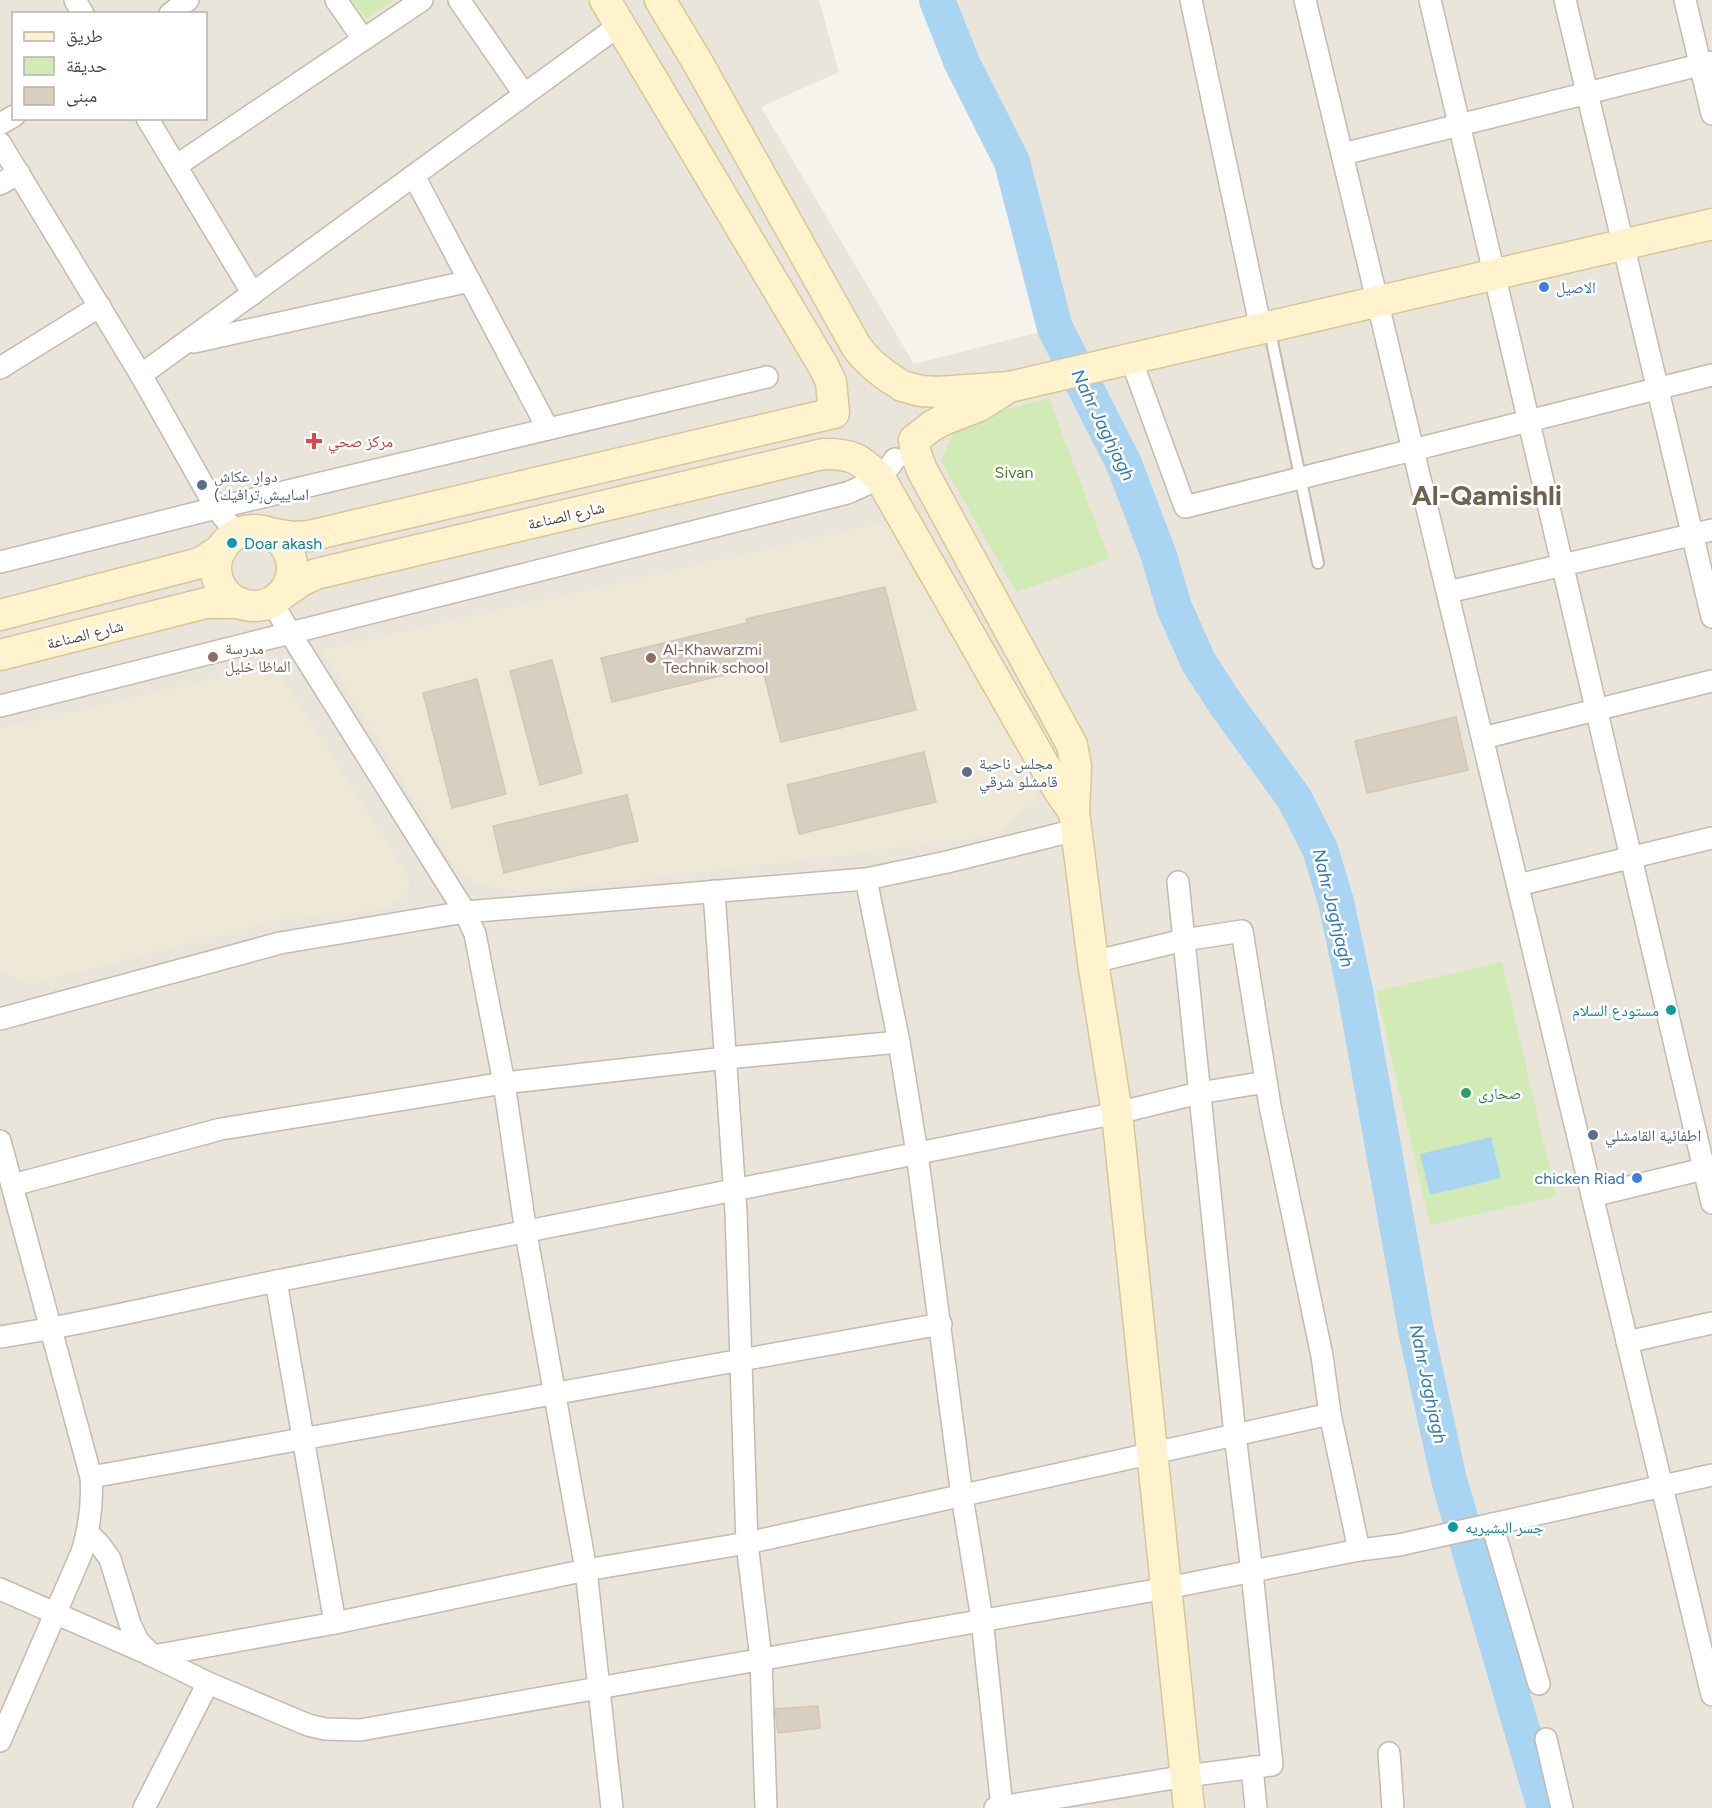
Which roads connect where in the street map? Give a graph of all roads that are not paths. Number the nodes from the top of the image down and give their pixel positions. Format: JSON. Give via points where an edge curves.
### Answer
{"nodes":[{"id":1,"x":188,"y":0,"type":"edge"},
{"id":2,"x":336,"y":0,"type":"edge"},
{"id":3,"x":422,"y":0,"type":"edge"},
{"id":4,"x":459,"y":0,"type":"edge"},
{"id":5,"x":660,"y":0,"type":"edge"},
{"id":6,"x":1191,"y":0,"type":"edge"},
{"id":7,"x":1305,"y":0,"type":"edge"},
{"id":8,"x":1430,"y":0,"type":"edge"},
{"id":9,"x":1565,"y":0,"type":"edge"},
{"id":10,"x":1685,"y":0,"type":"edge"},
{"id":11,"x":173,"y":12,"type":"edge"},
{"id":12,"x":613,"y":12,"type":"edge"},
{"id":13,"x":363,"y":39,"type":"junction"},
{"id":14,"x":1706,"y":64,"type":"edge"},
{"id":15,"x":1587,"y":93,"type":"junction"},
{"id":16,"x":524,"y":94,"type":"junction"},
{"id":17,"x":1712,"y":114,"type":"edge"},
{"id":18,"x":148,"y":120,"type":"edge"},
{"id":19,"x":1459,"y":124,"type":"junction"},
{"id":20,"x":0,"y":144,"type":"edge"},
{"id":21,"x":1343,"y":154,"type":"junction"},
{"id":22,"x":176,"y":166,"type":"junction"},
{"id":23,"x":19,"y":173,"type":"junction"},
{"id":24,"x":414,"y":176,"type":"junction"},
{"id":25,"x":0,"y":184,"type":"edge"},
{"id":26,"x":1712,"y":224,"type":"edge"},
{"id":27,"x":1623,"y":244,"type":"junction"},
{"id":28,"x":1494,"y":274,"type":"junction"},
{"id":29,"x":470,"y":281,"type":"junction"},
{"id":30,"x":253,"y":294,"type":"junction"},
{"id":31,"x":1378,"y":302,"type":"junction"},
{"id":32,"x":100,"y":306,"type":"junction"},
{"id":33,"x":1264,"y":328,"type":"junction"},
{"id":34,"x":184,"y":344,"type":"junction"},
{"id":35,"x":1123,"y":360,"type":"junction"},
{"id":36,"x":0,"y":368,"type":"edge"},
{"id":37,"x":141,"y":375,"type":"junction"},
{"id":38,"x":1712,"y":375,"type":"edge"},
{"id":39,"x":767,"y":376,"type":"dead end"},
{"id":40,"x":899,"y":384,"type":"junction"},
{"id":41,"x":1009,"y":387,"type":"junction"},
{"id":42,"x":1658,"y":389,"type":"junction"},
{"id":43,"x":834,"y":413,"type":"junction"},
{"id":44,"x":1529,"y":421,"type":"junction"},
{"id":45,"x":548,"y":429,"type":"junction"},
{"id":46,"x":1414,"y":450,"type":"junction"},
{"id":47,"x":856,"y":458,"type":"junction"},
{"id":48,"x":896,"y":459,"type":"junction"},
{"id":49,"x":1300,"y":478,"type":"junction"},
{"id":50,"x":216,"y":508,"type":"junction"},
{"id":51,"x":269,"y":533,"type":"junction"},
{"id":52,"x":1702,"y":533,"type":"edge"},
{"id":53,"x":229,"y":542,"type":"junction"},
{"id":54,"x":0,"y":562,"type":"edge"},
{"id":55,"x":1318,"y":563,"type":"dead end"},
{"id":56,"x":1563,"y":565,"type":"junction"},
{"id":57,"x":1448,"y":592,"type":"junction"},
{"id":58,"x":276,"y":598,"type":"junction"},
{"id":59,"x":240,"y":603,"type":"junction"},
{"id":60,"x":0,"y":615,"type":"edge"},
{"id":61,"x":1712,"y":617,"type":"edge"},
{"id":62,"x":290,"y":633,"type":"junction"},
{"id":63,"x":0,"y":655,"type":"edge"},
{"id":64,"x":1712,"y":681,"type":"edge"},
{"id":65,"x":0,"y":706,"type":"edge"},
{"id":66,"x":1597,"y":710,"type":"junction"},
{"id":67,"x":1483,"y":738,"type":"junction"},
{"id":68,"x":1075,"y":821,"type":"junction"},
{"id":69,"x":1712,"y":838,"type":"edge"},
{"id":70,"x":1631,"y":858,"type":"junction"},
{"id":71,"x":866,"y":879,"type":"junction"},
{"id":72,"x":1178,"y":882,"type":"dead end"},
{"id":73,"x":1518,"y":885,"type":"junction"},
{"id":74,"x":714,"y":891,"type":"junction"},
{"id":75,"x":465,"y":912,"type":"junction"},
{"id":76,"x":1184,"y":940,"type":"junction"},
{"id":77,"x":1093,"y":962,"type":"junction"},
{"id":78,"x":0,"y":1019,"type":"edge"},
{"id":79,"x":899,"y":1042,"type":"junction"},
{"id":80,"x":726,"y":1058,"type":"junction"},
{"id":81,"x":1266,"y":1082,"type":"junction"},
{"id":82,"x":504,"y":1083,"type":"junction"},
{"id":83,"x":1200,"y":1093,"type":"junction"},
{"id":84,"x":1117,"y":1113,"type":"junction"},
{"id":85,"x":0,"y":1141,"type":"edge"},
{"id":86,"x":917,"y":1153,"type":"junction"},
{"id":87,"x":1708,"y":1168,"type":"edge"},
{"id":88,"x":13,"y":1185,"type":"junction"},
{"id":89,"x":734,"y":1190,"type":"junction"},
{"id":90,"x":1592,"y":1196,"type":"junction"},
{"id":91,"x":1712,"y":1203,"type":"edge"},
{"id":92,"x":526,"y":1233,"type":"junction"},
{"id":93,"x":276,"y":1281,"type":"junction"},
{"id":94,"x":1712,"y":1323,"type":"edge"},
{"id":95,"x":941,"y":1324,"type":"junction"},
{"id":96,"x":52,"y":1329,"type":"junction"},
{"id":97,"x":0,"y":1337,"type":"edge"},
{"id":98,"x":1627,"y":1342,"type":"junction"},
{"id":99,"x":741,"y":1360,"type":"junction"},
{"id":100,"x":554,"y":1393,"type":"junction"},
{"id":101,"x":1330,"y":1414,"type":"junction"},
{"id":102,"x":1235,"y":1435,"type":"junction"},
{"id":103,"x":303,"y":1439,"type":"junction"},
{"id":104,"x":1153,"y":1453,"type":"junction"},
{"id":105,"x":1712,"y":1475,"type":"edge"},
{"id":106,"x":91,"y":1477,"type":"junction"},
{"id":107,"x":1662,"y":1487,"type":"junction"},
{"id":108,"x":962,"y":1496,"type":"junction"},
{"id":109,"x":1482,"y":1526,"type":"junction"},
{"id":110,"x":88,"y":1533,"type":"junction"},
{"id":111,"x":747,"y":1543,"type":"junction"},
{"id":112,"x":1359,"y":1550,"type":"junction"},
{"id":113,"x":586,"y":1570,"type":"junction"},
{"id":114,"x":1252,"y":1572,"type":"junction"},
{"id":115,"x":1167,"y":1588,"type":"junction"},
{"id":116,"x":0,"y":1589,"type":"edge"},
{"id":117,"x":55,"y":1613,"type":"junction"},
{"id":118,"x":982,"y":1619,"type":"junction"},
{"id":119,"x":334,"y":1623,"type":"junction"},
{"id":120,"x":1706,"y":1649,"type":"edge"},
{"id":121,"x":153,"y":1656,"type":"junction"},
{"id":122,"x":761,"y":1659,"type":"junction"},
{"id":123,"x":208,"y":1683,"type":"junction"},
{"id":124,"x":1539,"y":1684,"type":"dead end"},
{"id":125,"x":599,"y":1688,"type":"junction"},
{"id":126,"x":1712,"y":1695,"type":"edge"},
{"id":127,"x":1546,"y":1739,"type":"dead end"},
{"id":128,"x":0,"y":1741,"type":"edge"},
{"id":129,"x":1389,"y":1753,"type":"dead end"},
{"id":130,"x":1252,"y":1767,"type":"junction"},
{"id":131,"x":1186,"y":1776,"type":"junction"},
{"id":132,"x":144,"y":1808,"type":"edge"},
{"id":133,"x":612,"y":1808,"type":"edge"},
{"id":134,"x":766,"y":1808,"type":"edge"},
{"id":135,"x":999,"y":1808,"type":"edge"},
{"id":136,"x":1189,"y":1808,"type":"edge"},
{"id":137,"x":1256,"y":1808,"type":"edge"},
{"id":138,"x":1393,"y":1808,"type":"edge"},
{"id":139,"x":1562,"y":1808,"type":"edge"}],
"edges":[{"from":1,"to":11,"type":"street"},
{"from":2,"to":13,"type":"street"},
{"from":3,"to":13,"type":"street"},
{"from":4,"to":16,"type":"street"},
{"from":5,"to":40,"type":"street","via":[[856,346],[876,369]]},
{"from":6,"to":33,"type":"street"},
{"from":7,"to":21,"type":"street"},
{"from":8,"to":19,"type":"street"},
{"from":9,"to":15,"type":"street"},
{"from":10,"to":14,"type":"street"},
{"from":12,"to":16,"type":"street"},
{"from":12,"to":43,"type":"street","via":[[824,367],[831,382]]},
{"from":13,"to":22,"type":"street"},
{"from":14,"to":15,"type":"street"},
{"from":14,"to":17,"type":"street"},
{"from":15,"to":19,"type":"street"},
{"from":15,"to":27,"type":"street"},
{"from":16,"to":24,"type":"street"},
{"from":18,"to":22,"type":"street"},
{"from":19,"to":21,"type":"street"},
{"from":19,"to":28,"type":"street"},
{"from":20,"to":23,"type":"street"},
{"from":21,"to":31,"type":"street"},
{"from":22,"to":30,"type":"street"},
{"from":23,"to":25,"type":"street"},
{"from":23,"to":32,"type":"street"},
{"from":24,"to":29,"type":"street"},
{"from":24,"to":30,"type":"street"},
{"from":26,"to":27,"type":"street"},
{"from":27,"to":28,"type":"street"},
{"from":27,"to":42,"type":"street"},
{"from":28,"to":31,"type":"street"},
{"from":28,"to":44,"type":"street"},
{"from":29,"to":34,"type":"street"},
{"from":29,"to":45,"type":"street"},
{"from":30,"to":34,"type":"street"},
{"from":31,"to":33,"type":"street"},
{"from":31,"to":46,"type":"street"},
{"from":32,"to":36,"type":"street"},
{"from":32,"to":37,"type":"street"},
{"from":33,"to":35,"type":"street"},
{"from":33,"to":49,"type":"lane"},
{"from":34,"to":37,"type":"street"},
{"from":35,"to":41,"type":"street"},
{"from":35,"to":49,"type":"street","via":[[1185,507]]},
{"from":37,"to":50,"type":"street"},
{"from":38,"to":42,"type":"street"},
{"from":39,"to":45,"type":"street"},
{"from":40,"to":41,"type":"street","via":[[938,392]]},
{"from":40,"to":43,"type":"street","via":[[876,377],[857,382],[841,395]]},
{"from":40,"to":48,"type":"street","via":[[917,407],[919,427]]},
{"from":41,"to":48,"type":"street","via":[[979,406],[932,426]]},
{"from":42,"to":44,"type":"street"},
{"from":42,"to":52,"type":"street"},
{"from":43,"to":47,"type":"street","via":[[838,439]]},
{"from":43,"to":51,"type":"street","via":[[309,536]]},
{"from":44,"to":46,"type":"street"},
{"from":44,"to":56,"type":"street"},
{"from":45,"to":50,"type":"street"},
{"from":46,"to":49,"type":"street"},
{"from":46,"to":57,"type":"street"},
{"from":47,"to":48,"type":"street"},
{"from":47,"to":58,"type":"street","name":"شارع الصناعة","via":[[823,454],[316,574]]},
{"from":48,"to":62,"type":"street","via":[[847,493]]},
{"from":48,"to":68,"type":"street"},
{"from":48,"to":68,"type":"street","via":[[916,454],[1072,745],[1076,766]]},
{"from":49,"to":55,"type":"lane"},
{"from":50,"to":53,"type":"street"},
{"from":50,"to":54,"type":"street"},
{"from":51,"to":53,"type":"street","via":[[247,531]]},
{"from":51,"to":58,"type":"street","via":[[285,546],[292,566],[287,587]]},
{"from":52,"to":56,"type":"street"},
{"from":52,"to":61,"type":"street"},
{"from":53,"to":59,"type":"street","via":[[218,559],[217,570],[224,590]]},
{"from":53,"to":60,"type":"street","via":[[200,563]]},
{"from":56,"to":57,"type":"street"},
{"from":56,"to":66,"type":"street"},
{"from":57,"to":67,"type":"street"},
{"from":58,"to":59,"type":"street","via":[[262,605]]},
{"from":58,"to":62,"type":"street"},
{"from":59,"to":63,"type":"street","name":"شارع الصناعة","via":[[206,603]]},
{"from":62,"to":65,"type":"street"},
{"from":62,"to":75,"type":"street"},
{"from":64,"to":66,"type":"street"},
{"from":66,"to":67,"type":"street"},
{"from":66,"to":70,"type":"street"},
{"from":67,"to":73,"type":"street"},
{"from":68,"to":71,"type":"street","via":[[947,862]]},
{"from":68,"to":77,"type":"street"},
{"from":69,"to":70,"type":"street"},
{"from":70,"to":73,"type":"street"},
{"from":70,"to":87,"type":"street"},
{"from":71,"to":74,"type":"street"},
{"from":71,"to":79,"type":"street"},
{"from":72,"to":76,"type":"street"},
{"from":73,"to":90,"type":"street"},
{"from":74,"to":75,"type":"street"},
{"from":74,"to":80,"type":"street"},
{"from":75,"to":78,"type":"street","via":[[280,943]]},
{"from":75,"to":82,"type":"street","via":[[475,934]]},
{"from":76,"to":77,"type":"street"},
{"from":76,"to":81,"type":"street","via":[[1242,931]]},
{"from":76,"to":83,"type":"street"},
{"from":77,"to":84,"type":"street"},
{"from":79,"to":80,"type":"street"},
{"from":79,"to":86,"type":"street"},
{"from":80,"to":82,"type":"street"},
{"from":80,"to":89,"type":"street"},
{"from":81,"to":83,"type":"street"},
{"from":81,"to":101,"type":"street","via":[[1322,1356]]},
{"from":82,"to":88,"type":"street","via":[[221,1129]]},
{"from":82,"to":92,"type":"street"},
{"from":83,"to":84,"type":"street"},
{"from":83,"to":102,"type":"street"},
{"from":84,"to":86,"type":"street"},
{"from":84,"to":104,"type":"street"},
{"from":85,"to":88,"type":"street"},
{"from":86,"to":89,"type":"street"},
{"from":86,"to":95,"type":"street"},
{"from":87,"to":90,"type":"street"},
{"from":87,"to":91,"type":"street"},
{"from":88,"to":96,"type":"street"},
{"from":89,"to":92,"type":"street"},
{"from":89,"to":99,"type":"street"},
{"from":90,"to":98,"type":"street"},
{"from":92,"to":93,"type":"street"},
{"from":92,"to":100,"type":"street"},
{"from":93,"to":96,"type":"street"},
{"from":93,"to":103,"type":"street"},
{"from":94,"to":98,"type":"street"},
{"from":95,"to":99,"type":"street"},
{"from":95,"to":108,"type":"street"},
{"from":96,"to":97,"type":"street"},
{"from":96,"to":106,"type":"street"},
{"from":98,"to":107,"type":"street"},
{"from":99,"to":100,"type":"street"},
{"from":99,"to":111,"type":"street"},
{"from":100,"to":103,"type":"street"},
{"from":100,"to":113,"type":"street"},
{"from":101,"to":102,"type":"street"},
{"from":101,"to":112,"type":"street"},
{"from":102,"to":104,"type":"street"},
{"from":102,"to":114,"type":"street"},
{"from":103,"to":106,"type":"street"},
{"from":103,"to":119,"type":"street"},
{"from":104,"to":108,"type":"street"},
{"from":104,"to":115,"type":"street"},
{"from":105,"to":107,"type":"street"},
{"from":106,"to":110,"type":"street","via":[[93,1497]]},
{"from":107,"to":109,"type":"street"},
{"from":107,"to":120,"type":"street"},
{"from":108,"to":111,"type":"street"},
{"from":108,"to":118,"type":"street"},
{"from":109,"to":112,"type":"street"},
{"from":109,"to":124,"type":"street"},
{"from":110,"to":117,"type":"street"},
{"from":110,"to":121,"type":"street","via":[[110,1559],[134,1633]]},
{"from":111,"to":113,"type":"street"},
{"from":111,"to":122,"type":"street"},
{"from":112,"to":114,"type":"street"},
{"from":113,"to":119,"type":"street"},
{"from":113,"to":125,"type":"street"},
{"from":114,"to":115,"type":"street"},
{"from":114,"to":130,"type":"street","via":[[1272,1766]]},
{"from":115,"to":118,"type":"street"},
{"from":115,"to":131,"type":"street"},
{"from":116,"to":117,"type":"street"},
{"from":117,"to":121,"type":"street"},
{"from":117,"to":128,"type":"street"},
{"from":118,"to":122,"type":"street"},
{"from":118,"to":135,"type":"street"},
{"from":119,"to":121,"type":"street"},
{"from":120,"to":126,"type":"street"},
{"from":121,"to":123,"type":"street"},
{"from":122,"to":125,"type":"street"},
{"from":122,"to":134,"type":"street"},
{"from":123,"to":125,"type":"street","via":[[308,1725],[342,1730]]},
{"from":123,"to":132,"type":"street"},
{"from":125,"to":133,"type":"street"},
{"from":127,"to":139,"type":"street"},
{"from":129,"to":138,"type":"street"},
{"from":130,"to":131,"type":"street"},
{"from":130,"to":137,"type":"street"},
{"from":131,"to":135,"type":"street"},
{"from":131,"to":136,"type":"street"}]}
